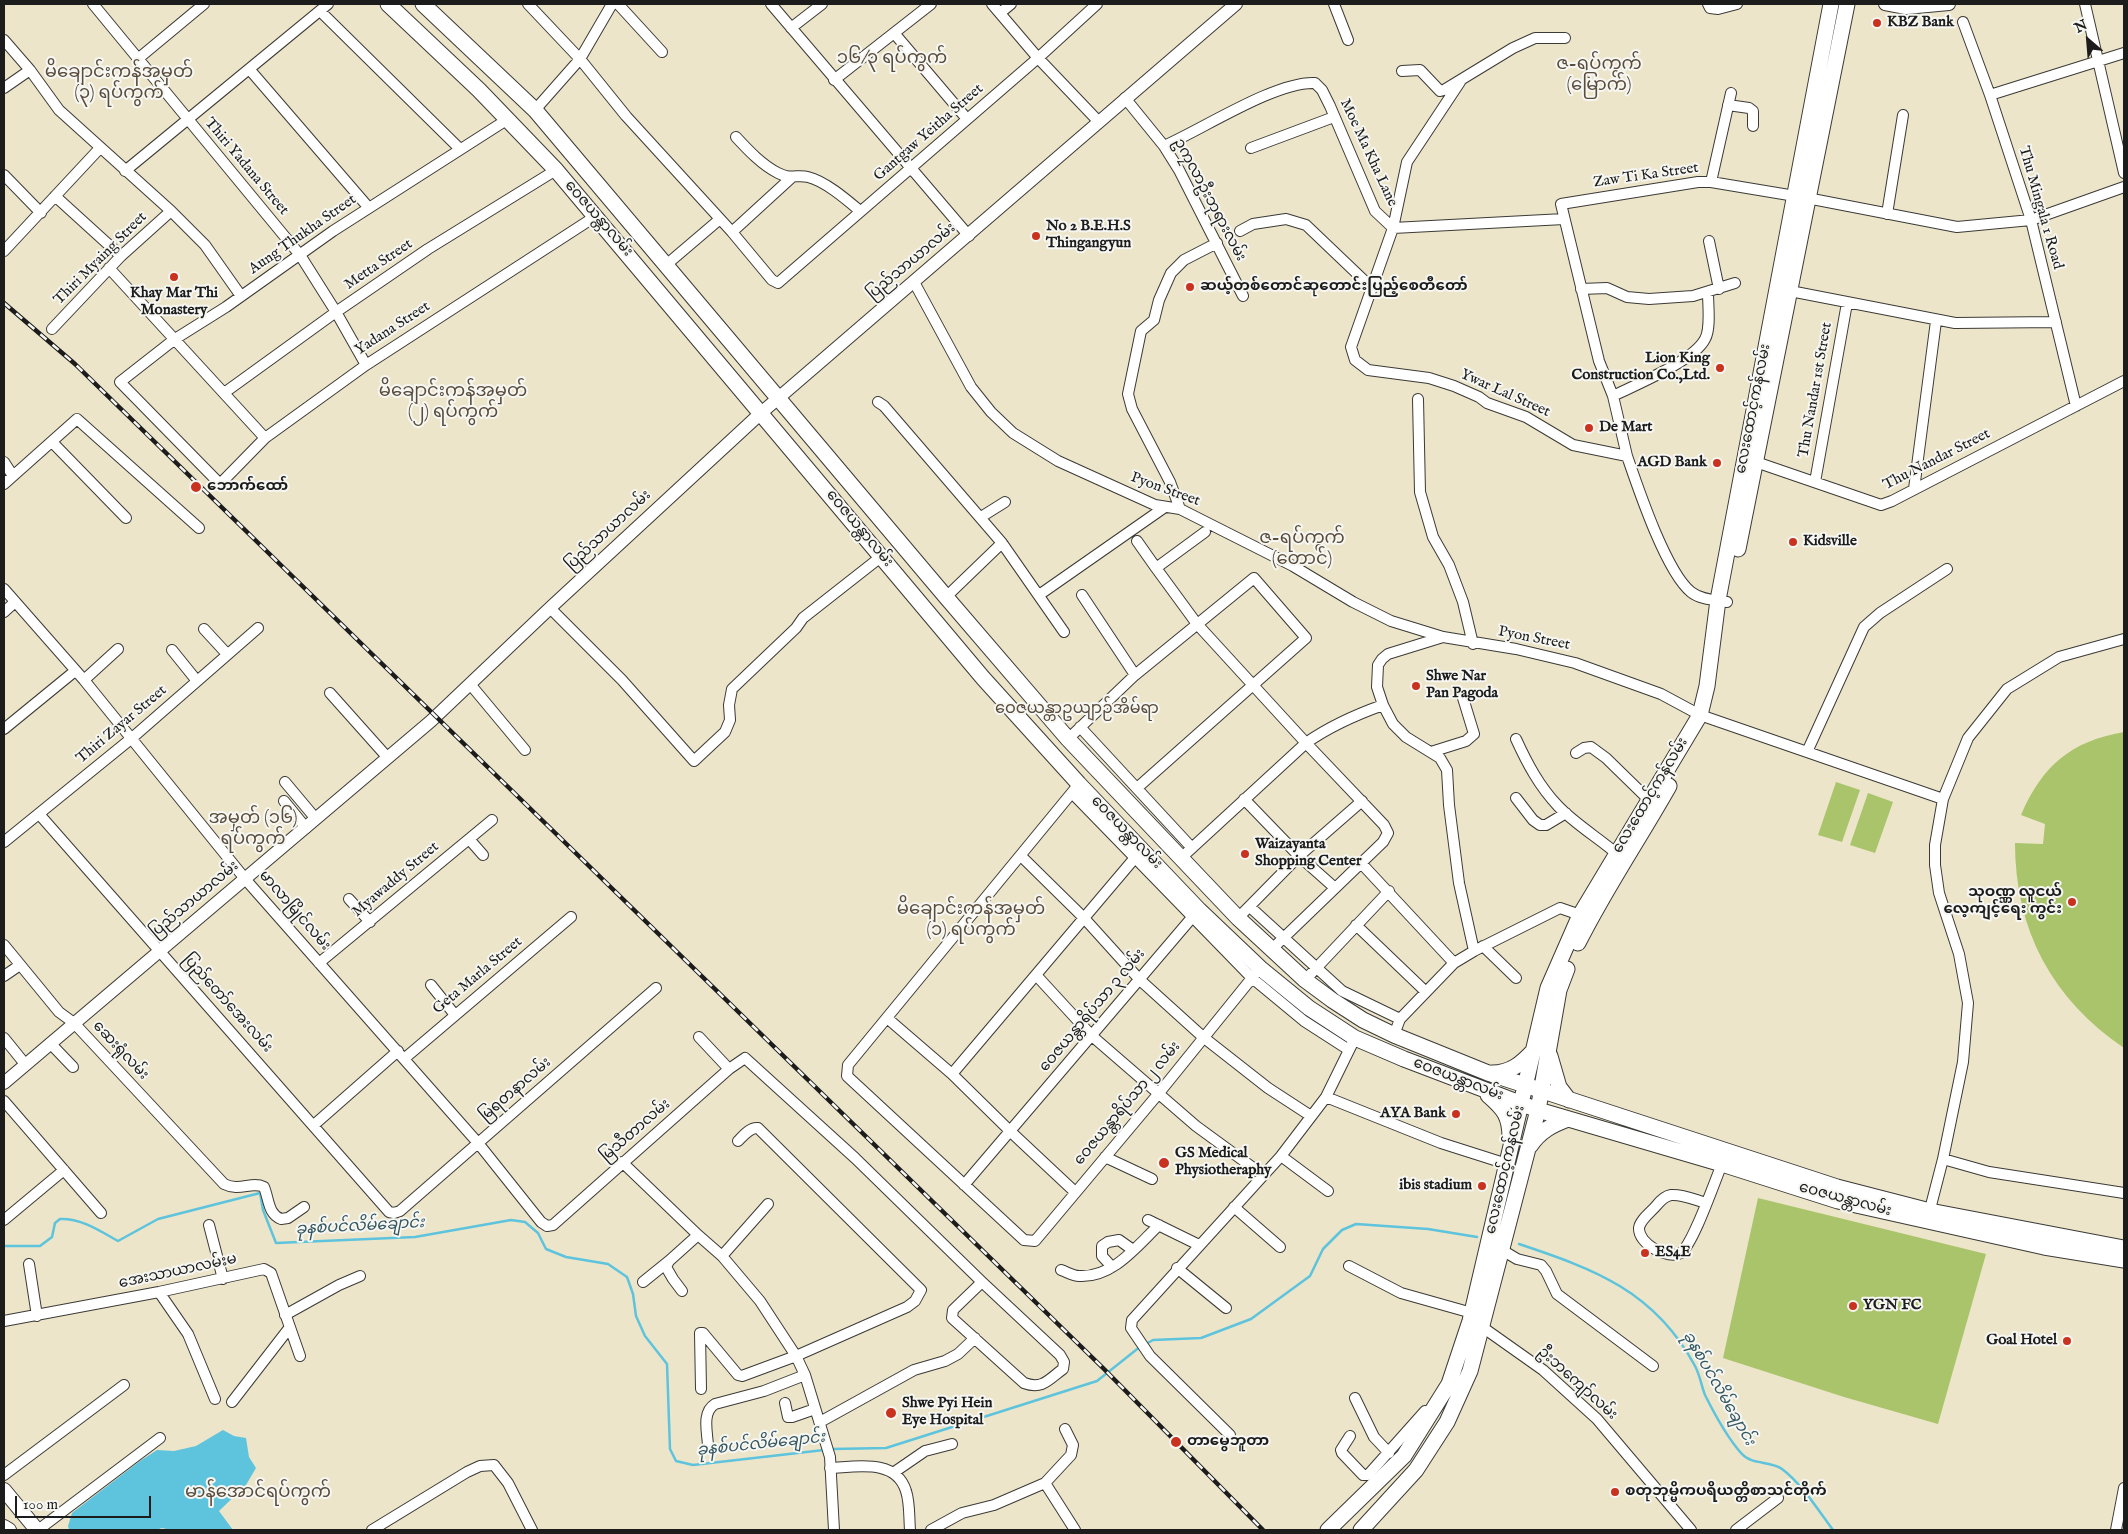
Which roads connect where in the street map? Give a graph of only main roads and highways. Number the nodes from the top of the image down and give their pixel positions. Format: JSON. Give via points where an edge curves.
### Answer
{"nodes":[{"id":1,"x":388,"y":4,"type":"edge"},
{"id":2,"x":423,"y":4,"type":"edge"},
{"id":3,"x":1831,"y":4,"type":"edge"},
{"id":4,"x":1847,"y":4,"type":"edge"},
{"id":5,"x":496,"y":71,"type":"junction"},
{"id":6,"x":479,"y":90,"type":"junction"},
{"id":7,"x":1813,"y":137,"type":"junction"},
{"id":8,"x":1002,"y":662,"type":"junction"},
{"id":9,"x":983,"y":678,"type":"junction"},
{"id":10,"x":1683,"y":752,"type":"junction"},
{"id":11,"x":1638,"y":830,"type":"junction"},
{"id":12,"x":1585,"y":917,"type":"junction"},
{"id":13,"x":1301,"y":977,"type":"junction"},
{"id":14,"x":1286,"y":990,"type":"junction"},
{"id":15,"x":1542,"y":1049,"type":"junction"},
{"id":16,"x":1488,"y":1072,"type":"junction"},
{"id":17,"x":1526,"y":1086,"type":"junction"},
{"id":18,"x":1481,"y":1089,"type":"junction"},
{"id":19,"x":1541,"y":1090,"type":"junction"},
{"id":20,"x":1570,"y":1100,"type":"junction"},
{"id":21,"x":1522,"y":1105,"type":"junction"},
{"id":22,"x":1538,"y":1110,"type":"junction"},
{"id":23,"x":1568,"y":1119,"type":"junction"},
{"id":24,"x":1526,"y":1154,"type":"junction"},
{"id":25,"x":1508,"y":1160,"type":"junction"},
{"id":26,"x":1928,"y":1215,"type":"junction"},
{"id":27,"x":2124,"y":1248,"type":"edge"},
{"id":28,"x":2124,"y":1260,"type":"edge"},
{"id":29,"x":1475,"y":1320,"type":"junction"},
{"id":30,"x":4,"y":1490,"type":"edge"},
{"id":31,"x":4,"y":1527,"type":"edge"},
{"id":32,"x":9,"y":1530,"type":"edge"},
{"id":33,"x":38,"y":1530,"type":"edge"},
{"id":34,"x":1328,"y":1530,"type":"edge"},
{"id":35,"x":1361,"y":1530,"type":"edge"}],
"edges":[{"from":1,"to":6,"type":"main road","name":"ဝေဇယန္တာလမ်း"},
{"from":2,"to":5,"type":"main road","name":"ဝေဇယန္တာလမ်း"},
{"from":3,"to":7,"type":"main road","name":"လေးထောင့်ကန်လမ်း"},
{"from":4,"to":7,"type":"main road","name":"လေးထောင့်ကန်လမ်း"},
{"from":5,"to":6,"type":"main road"},
{"from":5,"to":8,"type":"main road","name":"ဝေဇယန္တာလမ်း","via":[[535,110]]},
{"from":6,"to":9,"type":"main road","name":"ဝေဇယန္တာလမ်း","via":[[596,216]]},
{"from":7,"to":10,"type":"main road","name":"လေးထောင့်ကန်လမ်း","via":[[1723,601],[1716,685],[1704,716]]},
{"from":8,"to":9,"type":"main road"},
{"from":8,"to":13,"type":"main road","name":"ဝေဇယန္တာလမ်း","via":[[1068,739],[1186,853],[1238,918]]},
{"from":9,"to":14,"type":"main road","name":"ဝေဇယန္တာလမ်း","via":[[1076,788],[1196,914],[1256,973]]},
{"from":10,"to":11,"type":"main road","name":"လေးထောင့်ကန်လမ်း"},
{"from":10,"to":11,"type":"main road","name":"လေးထောင့်ကန်လမ်း","via":[[1648,800]]},
{"from":11,"to":12,"type":"main road","name":"လေးထောင့်ကန်လမ်း","via":[[1620,867]]},
{"from":11,"to":12,"type":"main road","name":"လေးထောင့်ကန်လမ်း","via":[[1616,853]]},
{"from":12,"to":15,"type":"main road","name":"လေးထောင့်ကန်လမ်း"},
{"from":13,"to":14,"type":"main road"},
{"from":13,"to":16,"type":"main road","name":"ဝေဇယန္တာလမ်း","via":[[1363,1020]]},
{"from":14,"to":18,"type":"main road","name":"ဝေဇယန္တာလမ်း","via":[[1352,1044]]},
{"from":15,"to":16,"type":"main road","via":[[1516,1067]]},
{"from":15,"to":17,"type":"main road","name":"လေးထောင့်ကန်လမ်း"},
{"from":15,"to":19,"type":"main road","name":"လေးထောင့်ကန်လမ်း"},
{"from":15,"to":20,"type":"main road","via":[[1560,1087]]},
{"from":16,"to":17,"type":"main road","name":"ဝေဇယန္တာလမ်း"},
{"from":17,"to":19,"type":"main road","name":"ဝေဇယန္တာလမ်း"},
{"from":17,"to":21,"type":"main road","name":"လေးထောင့်ကန်လမ်း"},
{"from":18,"to":21,"type":"main road","name":"ဝေဇယန္တာလမ်း"},
{"from":18,"to":25,"type":"main road","via":[[1506,1113],[1510,1124]]},
{"from":19,"to":20,"type":"main road","name":"ဝေဇယန္တာလမ်း"},
{"from":19,"to":22,"type":"main road","name":"လေးထောင့်ကန်လမ်း"},
{"from":20,"to":26,"type":"main road","name":"ဝေဇယန္တာလမ်း"},
{"from":21,"to":22,"type":"main road","name":"ဝေဇယန္တာလမ်း"},
{"from":21,"to":25,"type":"main road","name":"လေးထောင့်ကန်လမ်း"},
{"from":22,"to":23,"type":"main road","name":"ဝေဇယန္တာလမ်း"},
{"from":22,"to":24,"type":"main road","name":"လေးထောင့်ကန်လမ်း"},
{"from":23,"to":24,"type":"main road","via":[[1548,1127],[1536,1137]]},
{"from":23,"to":26,"type":"main road","name":"ဝေဇယန္တာလမ်း","via":[[1838,1200]]},
{"from":24,"to":29,"type":"main road","name":"လေးထောင့်ကန်လမ်း","via":[[1502,1250]]},
{"from":25,"to":29,"type":"main road","name":"လေးထောင့်ကန်လမ်း"},
{"from":26,"to":27,"type":"main road","name":"ဝေဇယန္တာလမ်း"},
{"from":26,"to":28,"type":"main road","name":"ဝေဇယန္တာလမ်း","via":[[2044,1247]]},
{"from":29,"to":34,"type":"main road","name":"လေးထောင့်ကန်လမ်း","via":[[1449,1384],[1404,1456]]},
{"from":29,"to":35,"type":"main road","name":"လေးထောင့်ကန်လမ်း","via":[[1470,1371],[1447,1422],[1416,1470]]},
{"from":30,"to":33,"type":"main road"},
{"from":31,"to":32,"type":"main road"}]}
